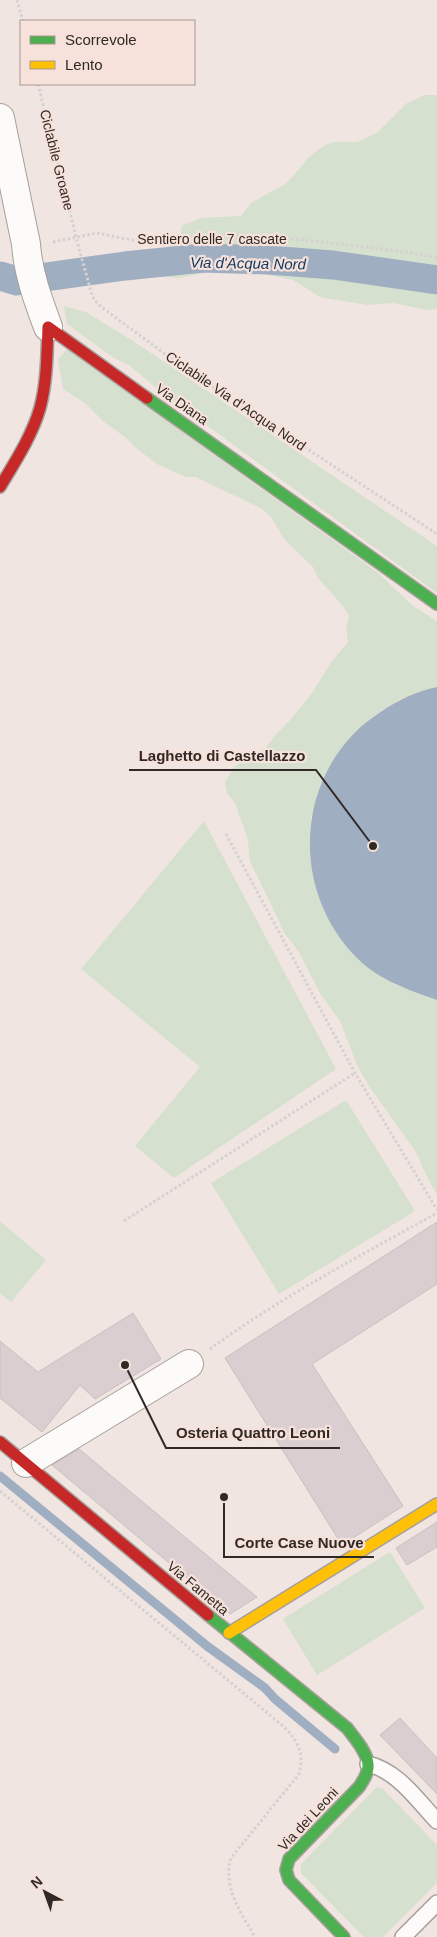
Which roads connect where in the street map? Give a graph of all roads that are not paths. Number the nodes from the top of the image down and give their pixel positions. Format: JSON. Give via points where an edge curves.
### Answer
{"nodes":[{"id":1,"x":0,"y":118,"type":"edge"},
{"id":2,"x":48,"y":327,"type":"junction"},
{"id":3,"x":0,"y":487,"type":"edge"},
{"id":4,"x":437,"y":604,"type":"edge"},
{"id":5,"x":189,"y":1364,"type":"road end"},
{"id":6,"x":0,"y":1442,"type":"edge"},
{"id":7,"x":26,"y":1463,"type":"junction"},
{"id":8,"x":437,"y":1504,"type":"edge"},
{"id":9,"x":229,"y":1633,"type":"junction"},
{"id":10,"x":368,"y":1764,"type":"junction"},
{"id":11,"x":437,"y":1821,"type":"edge"},
{"id":12,"x":437,"y":1903,"type":"edge"},
{"id":13,"x":344,"y":1937,"type":"edge"},
{"id":14,"x":403,"y":1937,"type":"edge"}],
"edges":[{"from":1,"to":2,"type":"street","via":[[27,257]]},
{"from":2,"to":3,"type":"street","via":[[46,369],[37,417]]},
{"from":2,"to":4,"type":"street","name":"Via Diana"},
{"from":5,"to":7,"type":"street"},
{"from":6,"to":7,"type":"street","name":"Via Fametta"},
{"from":7,"to":9,"type":"street","name":"Via Fametta"},
{"from":8,"to":9,"type":"street"},
{"from":9,"to":10,"type":"street","name":"Via Fametta","via":[[347,1728],[358,1741]]},
{"from":10,"to":11,"type":"lane","via":[[391,1773]]},
{"from":10,"to":13,"type":"street","name":"Via dei Leoni","via":[[359,1787],[289,1859],[286,1866],[289,1880]]},
{"from":12,"to":14,"type":"lane"}]}
